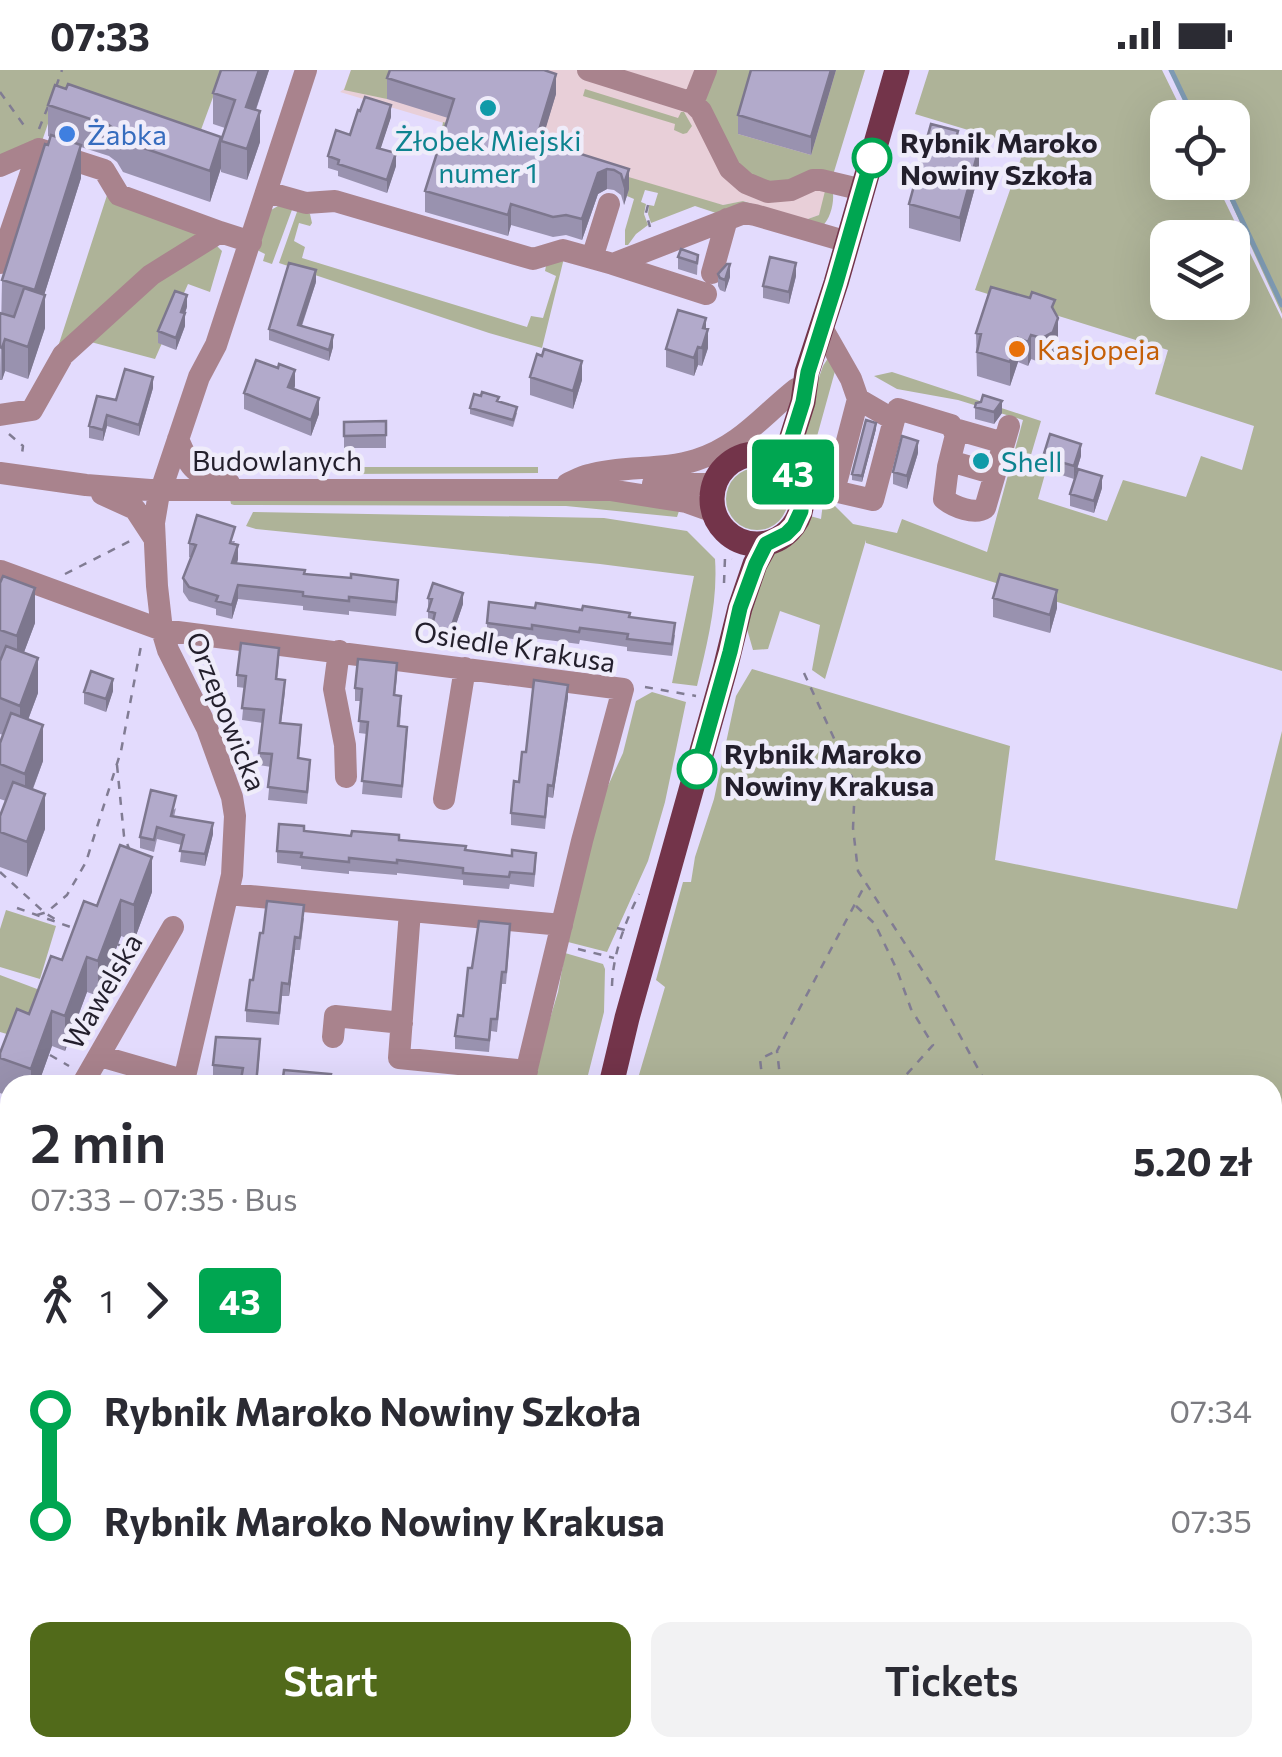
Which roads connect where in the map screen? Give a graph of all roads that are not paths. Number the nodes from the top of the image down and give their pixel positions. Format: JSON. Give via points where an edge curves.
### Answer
{"nodes":[{"id":1,"x":306,"y":70,"type":"edge"},
{"id":2,"x":588,"y":70,"type":"edge"},
{"id":3,"x":706,"y":70,"type":"edge"},
{"id":4,"x":897,"y":70,"type":"edge"},
{"id":5,"x":615,"y":74,"type":"edge"},
{"id":6,"x":693,"y":103,"type":"junction"},
{"id":7,"x":40,"y":149,"type":"junction"},
{"id":8,"x":0,"y":166,"type":"edge"},
{"id":9,"x":863,"y":190,"type":"junction"},
{"id":10,"x":268,"y":192,"type":"junction"},
{"id":11,"x":609,"y":204,"type":"dead end"},
{"id":12,"x":727,"y":218,"type":"junction"},
{"id":13,"x":220,"y":232,"type":"junction"},
{"id":14,"x":251,"y":242,"type":"junction"},
{"id":15,"x":848,"y":242,"type":"junction"},
{"id":16,"x":603,"y":261,"type":"junction"},
{"id":17,"x":0,"y":263,"type":"edge"},
{"id":18,"x":822,"y":328,"type":"junction"},
{"id":19,"x":802,"y":380,"type":"junction"},
{"id":20,"x":858,"y":399,"type":"junction"},
{"id":21,"x":0,"y":415,"type":"edge"},
{"id":22,"x":894,"y":420,"type":"junction"},
{"id":23,"x":178,"y":439,"type":"junction"},
{"id":24,"x":951,"y":452,"type":"junction"},
{"id":25,"x":760,"y":454,"type":"junction"},
{"id":26,"x":1000,"y":458,"type":"junction"},
{"id":27,"x":787,"y":465,"type":"junction"},
{"id":28,"x":1,"y":473,"type":"edge"},
{"id":29,"x":76,"y":484,"type":"junction"},
{"id":30,"x":715,"y":484,"type":"junction"},
{"id":31,"x":161,"y":490,"type":"junction"},
{"id":32,"x":553,"y":490,"type":"junction"},
{"id":33,"x":610,"y":490,"type":"junction"},
{"id":34,"x":256,"y":491,"type":"junction"},
{"id":35,"x":834,"y":491,"type":"junction"},
{"id":36,"x":803,"y":495,"type":"junction"},
{"id":37,"x":955,"y":504,"type":"junction"},
{"id":38,"x":714,"y":512,"type":"junction"},
{"id":39,"x":949,"y":529,"type":"dead end"},
{"id":40,"x":147,"y":537,"type":"junction"},
{"id":41,"x":737,"y":540,"type":"junction"},
{"id":42,"x":766,"y":544,"type":"junction"},
{"id":43,"x":0,"y":574,"type":"edge"},
{"id":44,"x":740,"y":608,"type":"junction"},
{"id":45,"x":154,"y":626,"type":"junction"},
{"id":46,"x":339,"y":651,"type":"junction"},
{"id":47,"x":465,"y":668,"type":"junction"},
{"id":48,"x":346,"y":776,"type":"dead end"},
{"id":49,"x":444,"y":799,"type":"dead end"},
{"id":50,"x":228,"y":894,"type":"junction"},
{"id":51,"x":410,"y":910,"type":"junction"},
{"id":52,"x":173,"y":926,"type":"dead end"},
{"id":53,"x":564,"y":935,"type":"junction"},
{"id":54,"x":402,"y":1023,"type":"junction"},
{"id":55,"x":333,"y":1037,"type":"dead end"},
{"id":56,"x":100,"y":1056,"type":"junction"},
{"id":57,"x":89,"y":1075,"type":"edge"},
{"id":58,"x":161,"y":1075,"type":"edge"},
{"id":59,"x":185,"y":1075,"type":"edge"},
{"id":60,"x":506,"y":1075,"type":"edge"},
{"id":61,"x":526,"y":1075,"type":"edge"},
{"id":62,"x":613,"y":1075,"type":"edge"}],
"edges":[{"from":1,"to":10,"type":"street","name":"Orzepowicka"},
{"from":2,"to":5,"type":"street"},
{"from":3,"to":6,"type":"street"},
{"from":4,"to":9,"type":"main road"},
{"from":5,"to":6,"type":"street"},
{"from":6,"to":9,"type":"street","via":[[730,169],[746,183],[779,192],[821,180]]},
{"from":7,"to":8,"type":"street"},
{"from":7,"to":13,"type":"street","via":[[104,170],[119,195]]},
{"from":7,"to":17,"type":"street"},
{"from":9,"to":15,"type":"main road"},
{"from":10,"to":14,"type":"street","name":"Orzepowicka"},
{"from":10,"to":16,"type":"street","via":[[306,203],[336,202],[528,258],[561,250]]},
{"from":11,"to":16,"type":"street"},
{"from":12,"to":15,"type":"street","via":[[755,215]]},
{"from":12,"to":16,"type":"street"},
{"from":12,"to":16,"type":"street","via":[[709,283]]},
{"from":13,"to":14,"type":"street"},
{"from":13,"to":21,"type":"street","via":[[151,275],[63,356],[32,410]]},
{"from":14,"to":23,"type":"street","name":"Orzepowicka"},
{"from":15,"to":18,"type":"main road"},
{"from":18,"to":19,"type":"main road"},
{"from":18,"to":20,"type":"street"},
{"from":19,"to":25,"type":"main road"},
{"from":19,"to":27,"type":"main road"},
{"from":19,"to":32,"type":"street","name":"Budowlanych","via":[[748,433],[704,458],[590,474]]},
{"from":20,"to":22,"type":"street"},
{"from":20,"to":35,"type":"street"},
{"from":22,"to":24,"type":"street","via":[[898,409],[951,424]]},
{"from":22,"to":35,"type":"street","via":[[873,500]]},
{"from":23,"to":31,"type":"street","name":"Orzepowicka"},
{"from":23,"to":34,"type":"street","via":[[197,472]]},
{"from":24,"to":26,"type":"street"},
{"from":24,"to":26,"type":"street"},
{"from":24,"to":37,"type":"street","via":[[944,499]]},
{"from":25,"to":27,"type":"main road"},
{"from":25,"to":30,"type":"main road","via":[[732,461]]},
{"from":26,"to":37,"type":"street","via":[[986,508]]},
{"from":27,"to":36,"type":"main road"},
{"from":28,"to":29,"type":"street","name":"Budowlanych"},
{"from":29,"to":31,"type":"street","name":"Budowlanych"},
{"from":29,"to":40,"type":"street","via":[[134,509]]},
{"from":30,"to":33,"type":"street"},
{"from":30,"to":38,"type":"main road"},
{"from":31,"to":34,"type":"street","name":"Budowlanych"},
{"from":31,"to":40,"type":"street","name":"Orzepowicka"},
{"from":32,"to":33,"type":"street","name":"Budowlanych"},
{"from":32,"to":34,"type":"street","name":"Budowlanych"},
{"from":33,"to":38,"type":"street","name":"Budowlanych"},
{"from":35,"to":36,"type":"street"},
{"from":36,"to":42,"type":"main road","via":[[794,526]]},
{"from":37,"to":39,"type":"street"},
{"from":38,"to":41,"type":"main road"},
{"from":40,"to":45,"type":"street","name":"Orzepowicka"},
{"from":41,"to":42,"type":"main road"},
{"from":41,"to":44,"type":"main road"},
{"from":42,"to":44,"type":"main road"},
{"from":43,"to":45,"type":"street","name":"Osiedle Krakusa"},
{"from":44,"to":62,"type":"main road"},
{"from":45,"to":46,"type":"street","name":"Osiedle Krakusa"},
{"from":45,"to":50,"type":"street","name":"Orzepowicka","via":[[207,728],[232,797],[236,831]]},
{"from":46,"to":47,"type":"street","name":"Osiedle Krakusa"},
{"from":46,"to":48,"type":"street","via":[[334,689]]},
{"from":47,"to":49,"type":"street"},
{"from":47,"to":53,"type":"street","name":"Osiedle Krakusa","via":[[623,688]]},
{"from":50,"to":51,"type":"street"},
{"from":50,"to":59,"type":"street","name":"Orzepowicka"},
{"from":51,"to":53,"type":"street"},
{"from":51,"to":54,"type":"street"},
{"from":52,"to":56,"type":"street","name":"Wawelska"},
{"from":53,"to":61,"type":"street","name":"Osiedle Krakusa"},
{"from":54,"to":55,"type":"street","via":[[335,1016]]},
{"from":54,"to":60,"type":"street","via":[[399,1058]]},
{"from":56,"to":57,"type":"street","name":"Wawelska"},
{"from":56,"to":58,"type":"street"}]}
